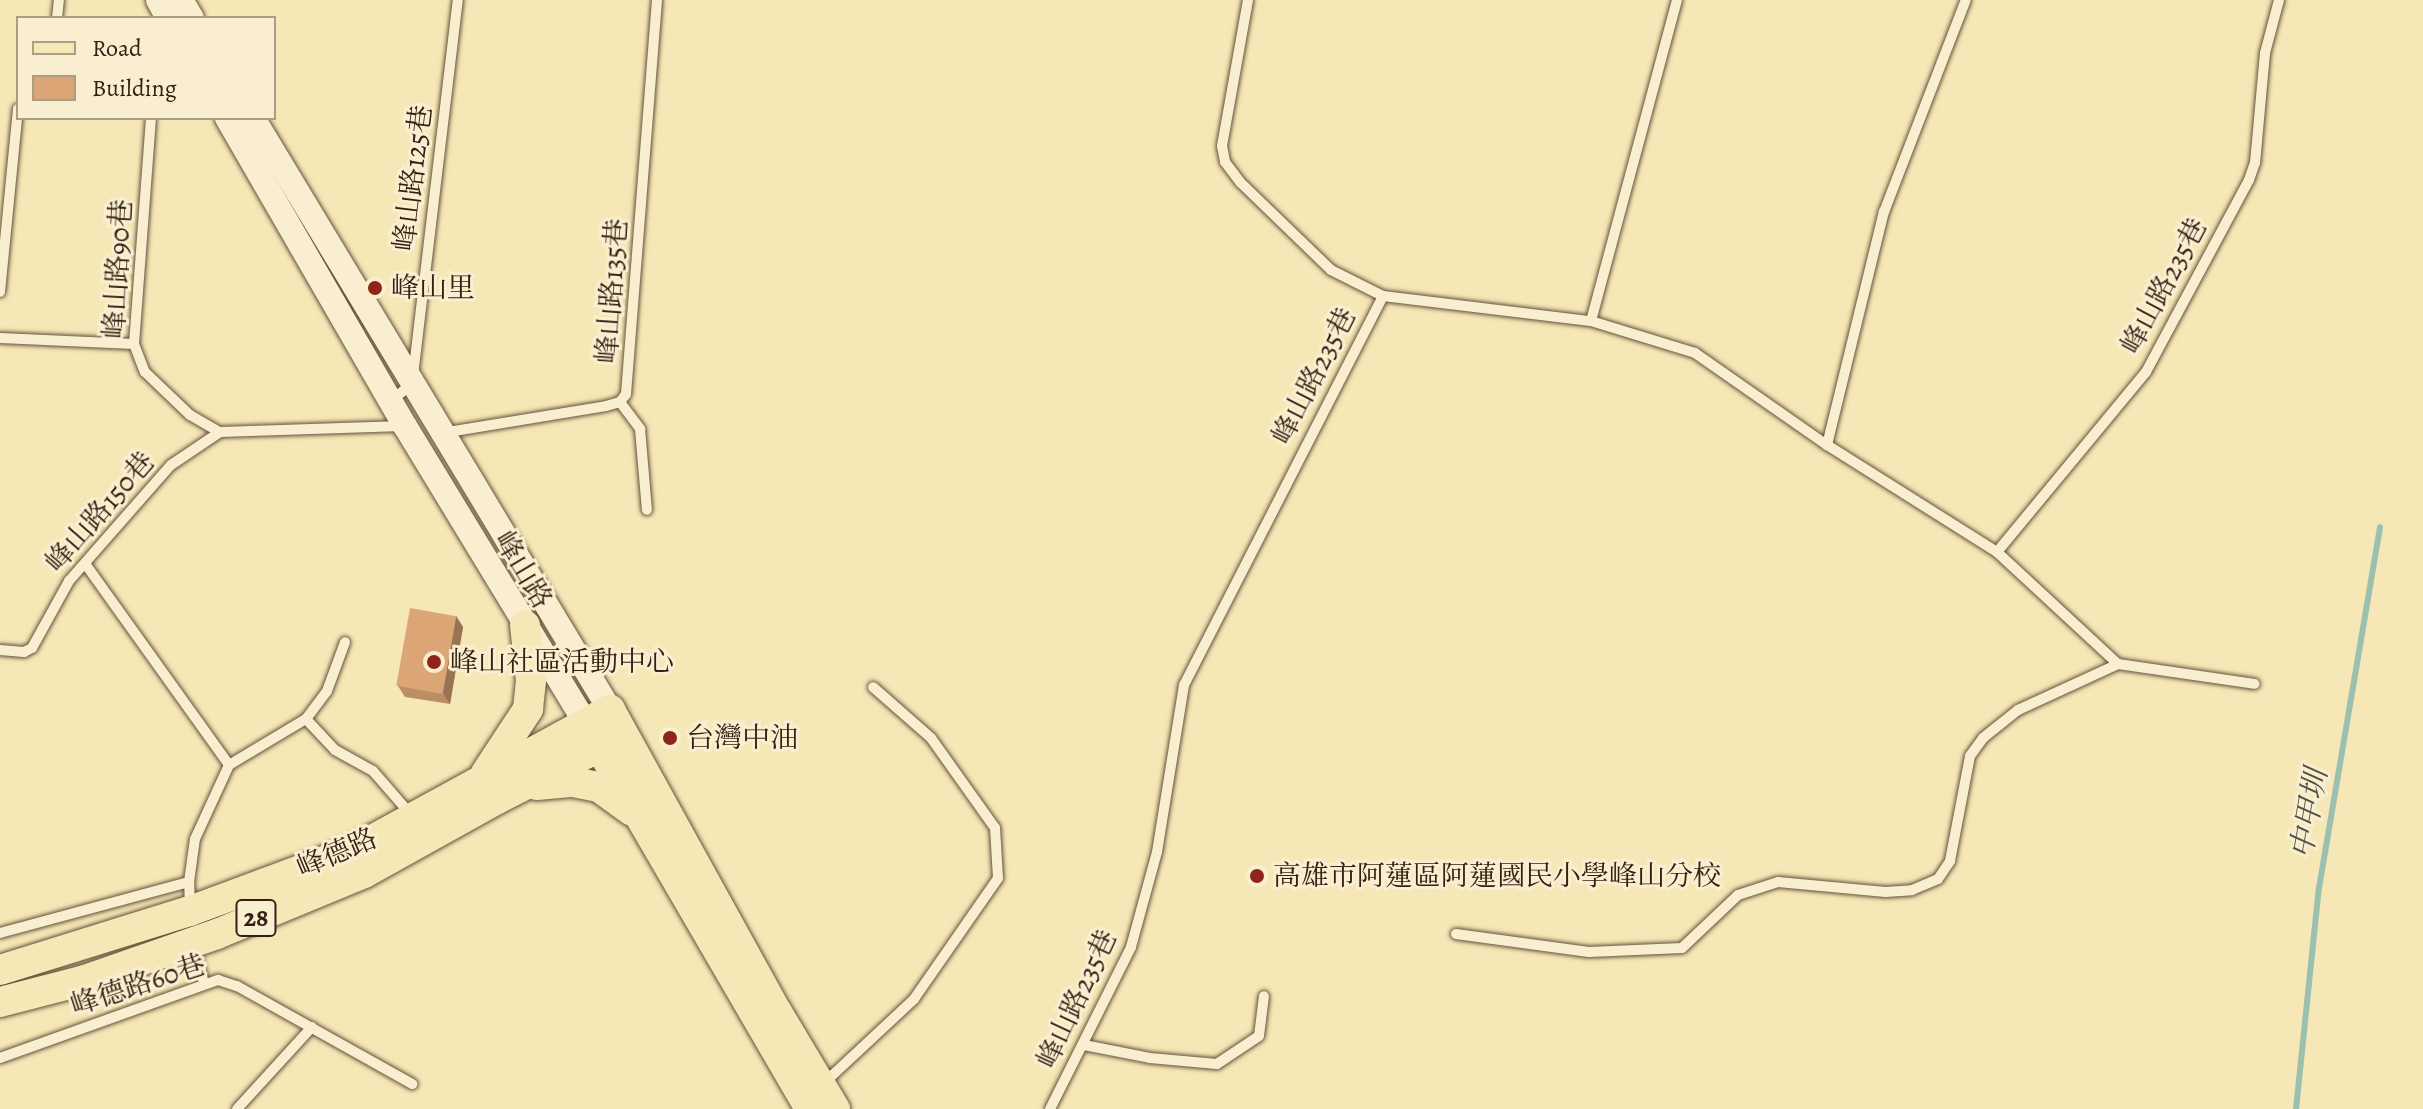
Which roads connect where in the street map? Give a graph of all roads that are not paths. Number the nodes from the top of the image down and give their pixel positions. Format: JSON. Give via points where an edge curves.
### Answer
{"nodes":[{"id":1,"x":458,"y":0,"type":"edge"},
{"id":2,"x":657,"y":0,"type":"edge"},
{"id":3,"x":1248,"y":0,"type":"edge"},
{"id":4,"x":1677,"y":0,"type":"edge"},
{"id":5,"x":1966,"y":0,"type":"edge"},
{"id":6,"x":2279,"y":0,"type":"edge"},
{"id":7,"x":165,"y":8,"type":"edge"},
{"id":8,"x":187,"y":16,"type":"edge"},
{"id":9,"x":17,"y":120,"type":"edge"},
{"id":10,"x":151,"y":120,"type":"edge"},
{"id":11,"x":228,"y":120,"type":"edge"},
{"id":12,"x":254,"y":120,"type":"edge"},
{"id":13,"x":0,"y":292,"type":"edge"},
{"id":14,"x":1383,"y":296,"type":"junction"},
{"id":15,"x":1591,"y":321,"type":"junction"},
{"id":16,"x":0,"y":338,"type":"edge"},
{"id":17,"x":134,"y":344,"type":"junction"},
{"id":18,"x":412,"y":384,"type":"junction"},
{"id":19,"x":392,"y":400,"type":"junction"},
{"id":20,"x":620,"y":402,"type":"junction"},
{"id":21,"x":405,"y":426,"type":"junction"},
{"id":22,"x":220,"y":432,"type":"junction"},
{"id":23,"x":440,"y":433,"type":"junction"},
{"id":24,"x":1827,"y":445,"type":"junction"},
{"id":25,"x":647,"y":510,"type":"dead end"},
{"id":26,"x":1997,"y":552,"type":"junction"},
{"id":27,"x":86,"y":565,"type":"junction"},
{"id":28,"x":525,"y":625,"type":"junction"},
{"id":29,"x":345,"y":642,"type":"dead end"},
{"id":30,"x":0,"y":650,"type":"edge"},
{"id":31,"x":2118,"y":664,"type":"junction"},
{"id":32,"x":2255,"y":684,"type":"dead end"},
{"id":33,"x":873,"y":687,"type":"dead end"},
{"id":34,"x":306,"y":719,"type":"junction"},
{"id":35,"x":605,"y":729,"type":"junction"},
{"id":36,"x":229,"y":765,"type":"junction"},
{"id":37,"x":490,"y":788,"type":"junction"},
{"id":38,"x":639,"y":816,"type":"junction"},
{"id":39,"x":414,"y":818,"type":"junction"},
{"id":40,"x":190,"y":896,"type":"junction"},
{"id":41,"x":0,"y":933,"type":"edge"},
{"id":42,"x":1456,"y":934,"type":"dead end"},
{"id":43,"x":193,"y":942,"type":"junction"},
{"id":44,"x":0,"y":970,"type":"edge"},
{"id":45,"x":204,"y":983,"type":"junction"},
{"id":46,"x":1264,"y":996,"type":"dead end"},
{"id":47,"x":0,"y":1002,"type":"edge"},
{"id":48,"x":312,"y":1027,"type":"junction"},
{"id":49,"x":1084,"y":1045,"type":"junction"},
{"id":50,"x":0,"y":1058,"type":"edge"},
{"id":51,"x":412,"y":1084,"type":"dead end"},
{"id":52,"x":822,"y":1101,"type":"edge"},
{"id":53,"x":237,"y":1109,"type":"edge"},
{"id":54,"x":1050,"y":1109,"type":"edge"}],
"edges":[{"from":1,"to":18,"type":"lane","name":"峰山路125巷"},
{"from":2,"to":20,"type":"lane","name":"峰山路135巷","via":[[629,386]]},
{"from":3,"to":14,"type":"lane","via":[[1222,146],[1225,162],[1331,270]]},
{"from":4,"to":15,"type":"lane"},
{"from":5,"to":24,"type":"lane","via":[[1884,212]]},
{"from":6,"to":26,"type":"lane","name":"峰山路235巷","via":[[2265,53],[2249,180],[2146,372]]},
{"from":7,"to":8,"type":"street"},
{"from":9,"to":13,"type":"lane"},
{"from":10,"to":17,"type":"lane","name":"峰山路90巷"},
{"from":11,"to":19,"type":"street","name":"峰山路"},
{"from":12,"to":18,"type":"street","name":"峰山路"},
{"from":14,"to":15,"type":"lane","name":"峰山路235巷"},
{"from":14,"to":49,"type":"lane","name":"峰山路235巷","via":[[1184,685],[1157,852],[1131,947]]},
{"from":15,"to":24,"type":"lane","name":"峰山路235巷","via":[[1709,360]]},
{"from":16,"to":17,"type":"lane"},
{"from":17,"to":22,"type":"lane","name":"峰山路90巷","via":[[145,372],[190,415]]},
{"from":18,"to":19,"type":"lane"},
{"from":18,"to":23,"type":"street","name":"峰山路"},
{"from":19,"to":21,"type":"street","name":"峰山路"},
{"from":20,"to":23,"type":"lane","name":"峰山路135巷"},
{"from":20,"to":25,"type":"lane","via":[[640,429]]},
{"from":21,"to":22,"type":"lane"},
{"from":21,"to":28,"type":"street","name":"峰山路"},
{"from":22,"to":27,"type":"lane","name":"峰山路150巷","via":[[171,465]]},
{"from":23,"to":35,"type":"street","name":"峰山路"},
{"from":24,"to":26,"type":"lane","name":"峰山路235巷"},
{"from":26,"to":31,"type":"lane","name":"峰山路235巷"},
{"from":27,"to":30,"type":"lane","name":"峰山路150巷","via":[[63,588],[32,648]]},
{"from":27,"to":36,"type":"lane"},
{"from":28,"to":35,"type":"street","name":"峰山路"},
{"from":28,"to":37,"type":"main road","via":[[528,709]]},
{"from":29,"to":34,"type":"lane","via":[[327,691]]},
{"from":31,"to":32,"type":"lane"},
{"from":31,"to":42,"type":"lane","via":[[2018,710],[1983,738],[1970,756],[1950,861],[1938,879],[1912,890],[1778,882],[1738,895],[1682,948],[1589,952]]},
{"from":33,"to":52,"type":"lane","via":[[931,738],[995,828],[998,878],[914,999]]},
{"from":34,"to":36,"type":"lane"},
{"from":34,"to":39,"type":"lane","via":[[335,750],[373,771]]},
{"from":35,"to":37,"type":"main road","name":"峰德路","number":"28"},
{"from":35,"to":38,"type":"main road","name":"峰山路"},
{"from":35,"to":52,"type":"main road","name":"峰山路"},
{"from":36,"to":40,"type":"lane","via":[[195,839]]},
{"from":37,"to":38,"type":"main road","via":[[573,782],[599,787]]},
{"from":37,"to":39,"type":"main road","name":"峰德路","number":"28"},
{"from":37,"to":43,"type":"main road","name":"峰德路","number":"28","via":[[364,873]]},
{"from":38,"to":52,"type":"main road","name":"峰山路"},
{"from":39,"to":40,"type":"main road","name":"峰德路","number":"28","via":[[354,850]]},
{"from":40,"to":41,"type":"lane"},
{"from":40,"to":43,"type":"lane"},
{"from":40,"to":44,"type":"main road","name":"峰德路","number":"28"},
{"from":43,"to":45,"type":"lane"},
{"from":43,"to":47,"type":"main road","name":"峰德路","number":"28","via":[[85,980]]},
{"from":45,"to":48,"type":"lane","name":"峰德路60巷","via":[[218,980],[237,986]]},
{"from":45,"to":50,"type":"lane","name":"峰德路60巷"},
{"from":46,"to":49,"type":"lane","via":[[1259,1036],[1217,1064]]},
{"from":48,"to":51,"type":"lane","name":"峰德路60巷"},
{"from":48,"to":53,"type":"lane"},
{"from":49,"to":54,"type":"lane","name":"峰山路235巷"}]}
